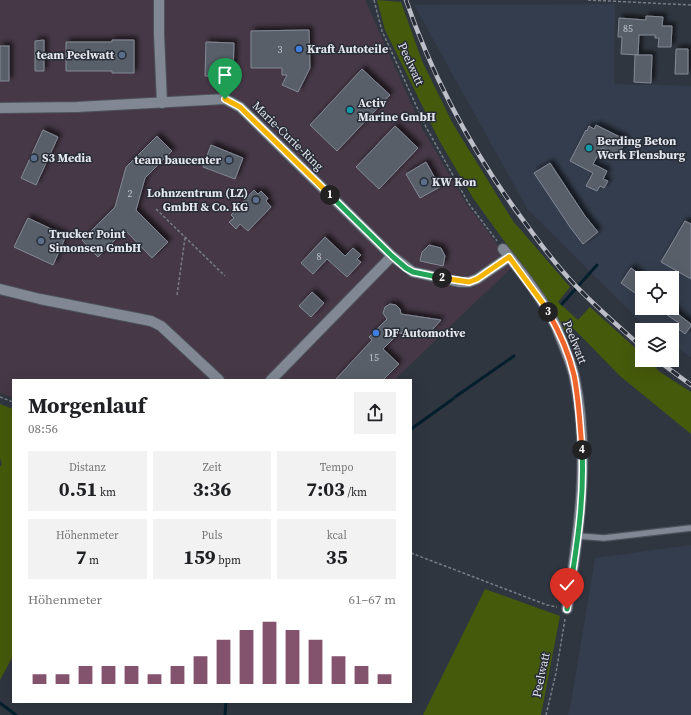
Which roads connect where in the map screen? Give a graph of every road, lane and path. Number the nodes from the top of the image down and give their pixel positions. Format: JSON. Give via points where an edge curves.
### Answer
{"nodes":[{"id":1,"x":159,"y":0,"type":"edge"},
{"id":2,"x":374,"y":0,"type":"edge"},
{"id":3,"x":588,"y":0,"type":"edge"},
{"id":4,"x":691,"y":5,"type":"edge"},
{"id":5,"x":162,"y":103,"type":"junction"},
{"id":6,"x":0,"y":108,"type":"edge"},
{"id":7,"x":156,"y":209,"type":"dead end"},
{"id":8,"x":185,"y":238,"type":"junction"},
{"id":9,"x":506,"y":253,"type":"junction"},
{"id":10,"x":392,"y":256,"type":"junction"},
{"id":11,"x":225,"y":276,"type":"dead end"},
{"id":12,"x":0,"y":290,"type":"edge"},
{"id":13,"x":177,"y":295,"type":"dead end"},
{"id":14,"x":218,"y":379,"type":"edge"},
{"id":15,"x":272,"y":379,"type":"edge"},
{"id":16,"x":0,"y":397,"type":"edge"},
{"id":17,"x":12,"y":402,"type":"edge"},
{"id":18,"x":691,"y":528,"type":"edge"},
{"id":19,"x":578,"y":536,"type":"junction"},
{"id":20,"x":412,"y":553,"type":"edge"},
{"id":21,"x":564,"y":609,"type":"junction"},
{"id":22,"x":546,"y":715,"type":"edge"}],
"edges":[{"from":1,"to":5,"type":"street"},
{"from":2,"to":9,"type":"path","name":"Peelwatt","via":[[382,31],[426,127],[470,204]]},
{"from":3,"to":4,"type":"path"},
{"from":5,"to":6,"type":"street","name":"Marie-Curie-Ring"},
{"from":5,"to":10,"type":"street","name":"Marie-Curie-Ring","via":[[225,99],[240,107]]},
{"from":7,"to":8,"type":"path"},
{"from":8,"to":11,"type":"path"},
{"from":8,"to":13,"type":"path"},
{"from":9,"to":10,"type":"street","name":"Marie-Curie-Ring","via":[[477,279],[469,282],[413,272]]},
{"from":9,"to":19,"type":"street","name":"Peelwatt","via":[[542,302],[555,325],[574,374],[582,453]]},
{"from":10,"to":15,"type":"street"},
{"from":12,"to":14,"type":"street","via":[[151,321],[161,326]]},
{"from":16,"to":17,"type":"path"},
{"from":18,"to":19,"type":"lane","via":[[604,538]]},
{"from":19,"to":21,"type":"street","name":"Peelwatt"},
{"from":20,"to":21,"type":"path","via":[[546,606]]},
{"from":21,"to":22,"type":"path","name":"Peelwatt","via":[[556,673]]}]}
